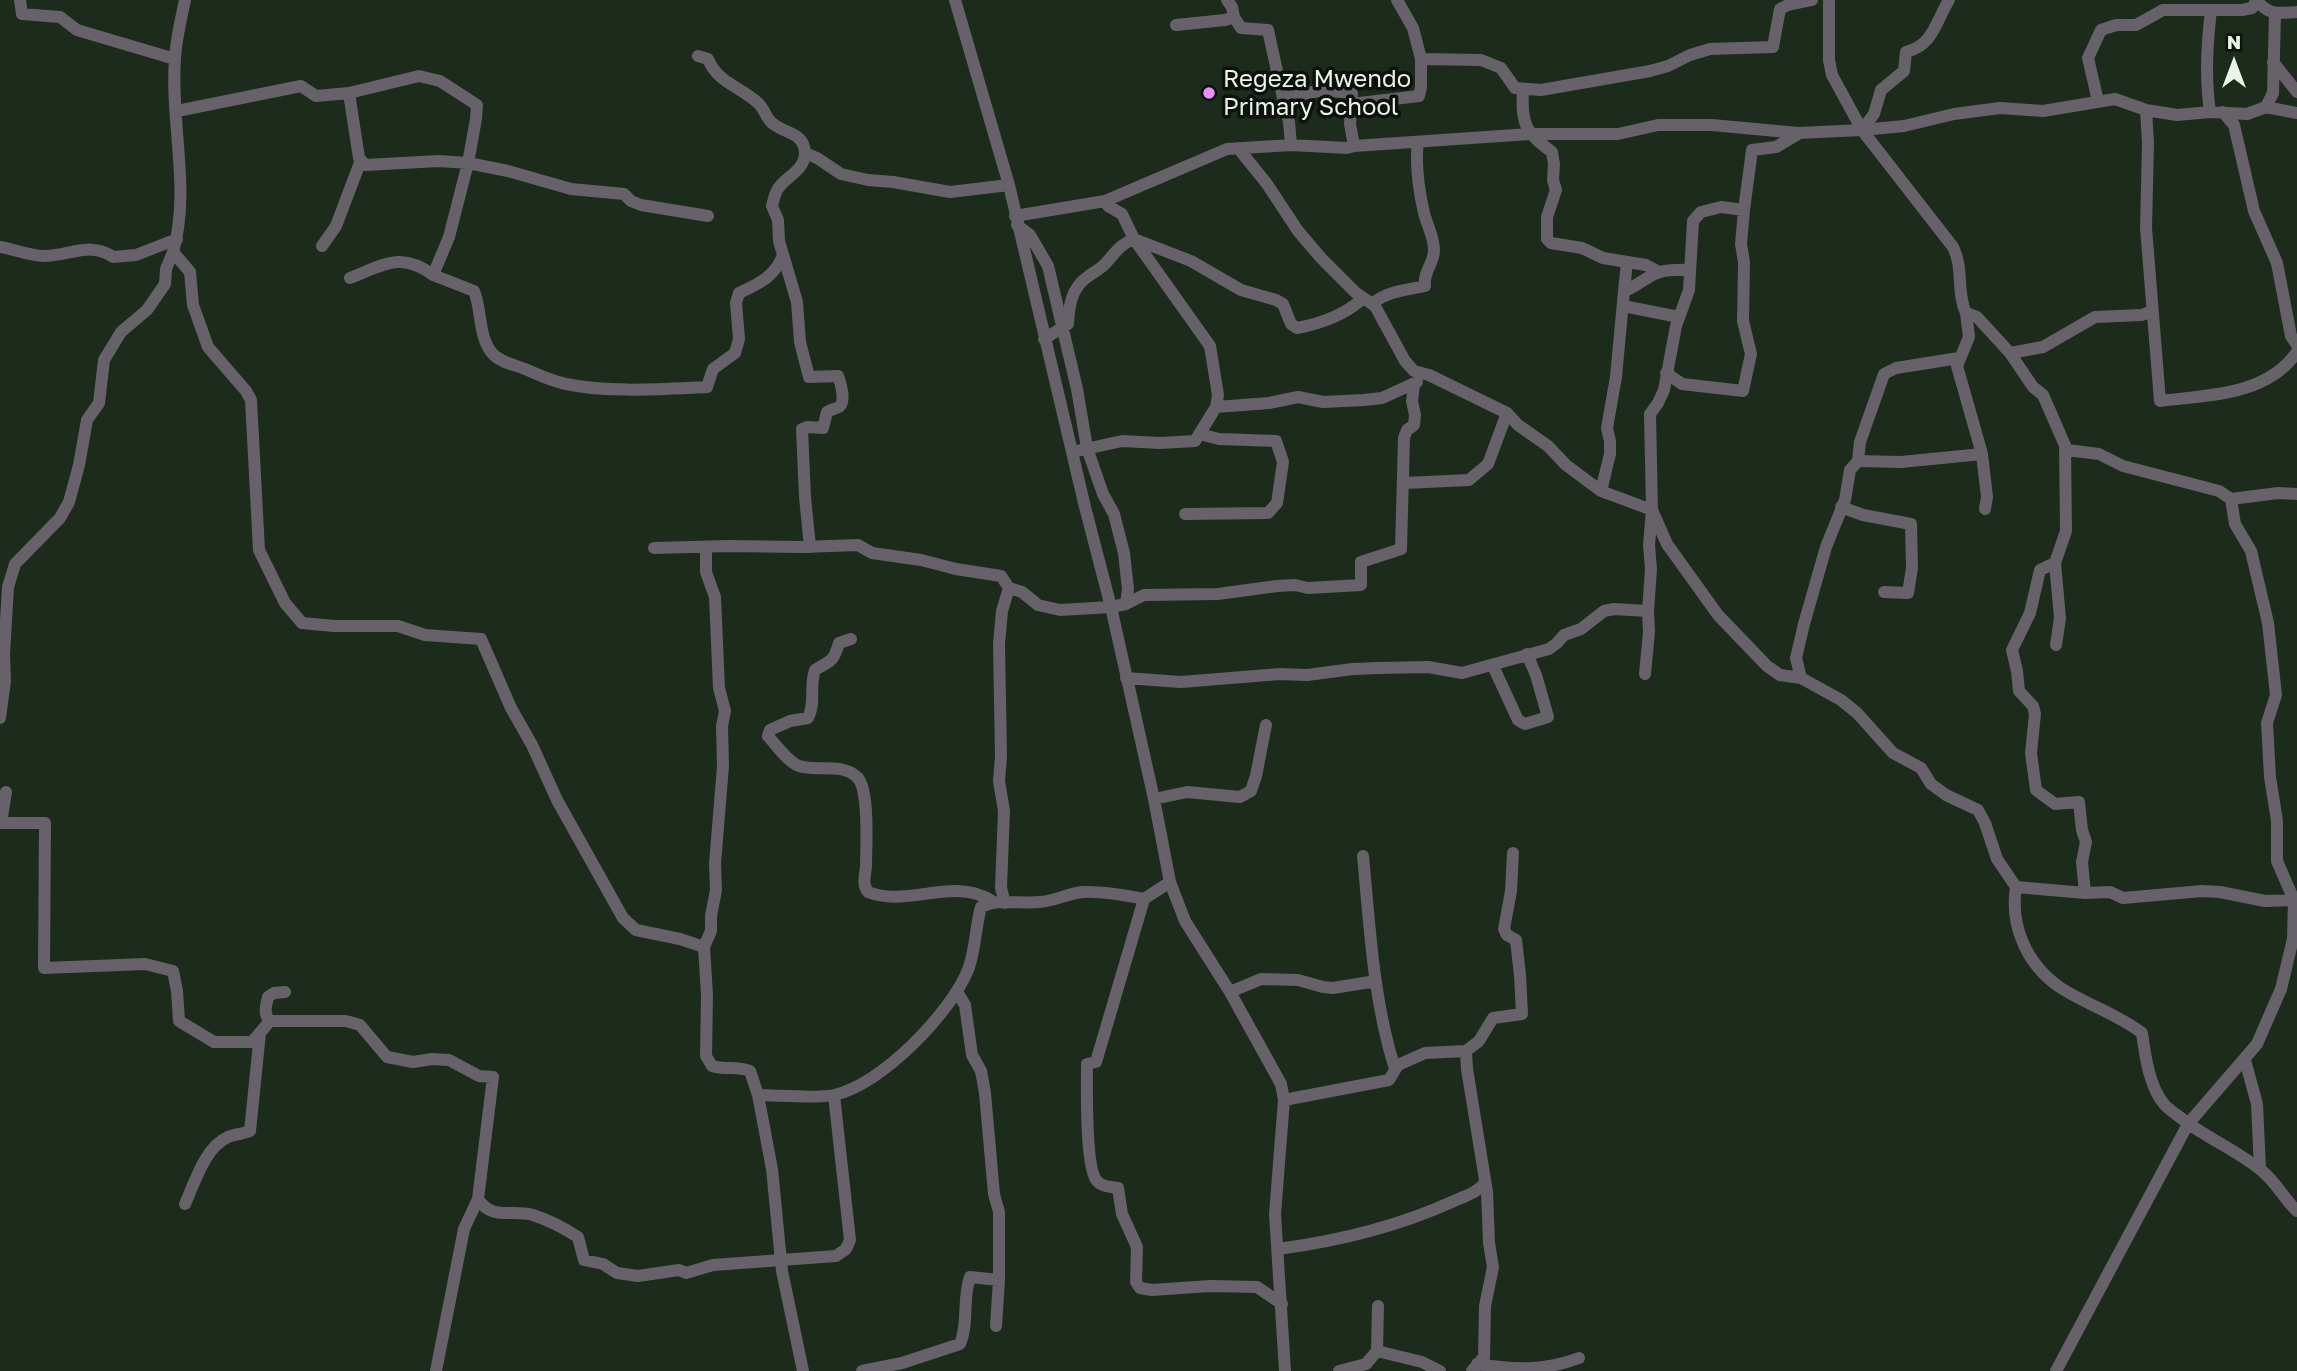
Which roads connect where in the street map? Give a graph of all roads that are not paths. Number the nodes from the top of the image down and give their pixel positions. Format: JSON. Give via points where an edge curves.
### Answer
{"nodes":[{"id":1,"x":20,"y":0,"type":"edge"},
{"id":2,"x":185,"y":0,"type":"edge"},
{"id":3,"x":955,"y":0,"type":"edge"},
{"id":4,"x":1227,"y":0,"type":"edge"},
{"id":5,"x":1397,"y":0,"type":"edge"},
{"id":6,"x":1812,"y":0,"type":"edge"},
{"id":7,"x":1829,"y":0,"type":"edge"},
{"id":8,"x":1950,"y":0,"type":"edge"},
{"id":9,"x":2257,"y":1,"type":"edge"},
{"id":10,"x":2211,"y":10,"type":"junction"},
{"id":11,"x":2297,"y":12,"type":"edge"},
{"id":12,"x":2275,"y":13,"type":"junction"},
{"id":13,"x":1234,"y":17,"type":"junction"},
{"id":14,"x":1176,"y":26,"type":"dead end"},
{"id":15,"x":698,"y":56,"type":"dead end"},
{"id":16,"x":175,"y":59,"type":"junction"},
{"id":17,"x":1421,"y":59,"type":"junction"},
{"id":18,"x":2273,"y":62,"type":"junction"},
{"id":19,"x":1523,"y":89,"type":"junction"},
{"id":20,"x":2297,"y":90,"type":"edge"},
{"id":21,"x":349,"y":93,"type":"junction"},
{"id":22,"x":1283,"y":98,"type":"junction"},
{"id":23,"x":2098,"y":102,"type":"junction"},
{"id":24,"x":1352,"y":104,"type":"junction"},
{"id":25,"x":2267,"y":104,"type":"junction"},
{"id":26,"x":2146,"y":110,"type":"junction"},
{"id":27,"x":177,"y":111,"type":"junction"},
{"id":28,"x":2216,"y":112,"type":"junction"},
{"id":29,"x":2297,"y":113,"type":"edge"},
{"id":30,"x":2247,"y":114,"type":"junction"},
{"id":31,"x":2234,"y":124,"type":"junction"},
{"id":32,"x":1743,"y":128,"type":"junction"},
{"id":33,"x":1862,"y":130,"type":"junction"},
{"id":34,"x":1798,"y":133,"type":"junction"},
{"id":35,"x":1530,"y":134,"type":"junction"},
{"id":36,"x":1418,"y":142,"type":"junction"},
{"id":37,"x":1291,"y":145,"type":"junction"},
{"id":38,"x":1353,"y":145,"type":"junction"},
{"id":39,"x":1238,"y":148,"type":"junction"},
{"id":40,"x":1752,"y":150,"type":"junction"},
{"id":41,"x":805,"y":153,"type":"junction"},
{"id":42,"x":360,"y":160,"type":"junction"},
{"id":43,"x":468,"y":163,"type":"junction"},
{"id":44,"x":1009,"y":185,"type":"junction"},
{"id":45,"x":1105,"y":201,"type":"junction"},
{"id":46,"x":1744,"y":210,"type":"junction"},
{"id":47,"x":708,"y":216,"type":"dead end"},
{"id":48,"x":1016,"y":221,"type":"junction"},
{"id":49,"x":1134,"y":239,"type":"junction"},
{"id":50,"x":175,"y":246,"type":"junction"},
{"id":51,"x":322,"y":246,"type":"dead end"},
{"id":52,"x":0,"y":247,"type":"edge"},
{"id":53,"x":783,"y":255,"type":"junction"},
{"id":54,"x":1627,"y":262,"type":"junction"},
{"id":55,"x":1690,"y":269,"type":"junction"},
{"id":56,"x":1659,"y":272,"type":"junction"},
{"id":57,"x":433,"y":275,"type":"junction"},
{"id":58,"x":350,"y":278,"type":"dead end"},
{"id":59,"x":1624,"y":291,"type":"junction"},
{"id":60,"x":1368,"y":301,"type":"junction"},
{"id":61,"x":1623,"y":306,"type":"junction"},
{"id":62,"x":2152,"y":311,"type":"junction"},
{"id":63,"x":1966,"y":313,"type":"junction"},
{"id":64,"x":1679,"y":317,"type":"junction"},
{"id":65,"x":1062,"y":330,"type":"junction"},
{"id":66,"x":1044,"y":340,"type":"junction"},
{"id":67,"x":2297,"y":345,"type":"edge"},
{"id":68,"x":2297,"y":352,"type":"edge"},
{"id":69,"x":2010,"y":353,"type":"junction"},
{"id":70,"x":1959,"y":358,"type":"junction"},
{"id":71,"x":1666,"y":373,"type":"junction"},
{"id":72,"x":1422,"y":374,"type":"junction"},
{"id":73,"x":1414,"y":385,"type":"junction"},
{"id":74,"x":1216,"y":407,"type":"junction"},
{"id":75,"x":1507,"y":413,"type":"junction"},
{"id":76,"x":1199,"y":434,"type":"junction"},
{"id":77,"x":2065,"y":445,"type":"junction"},
{"id":78,"x":1087,"y":448,"type":"junction"},
{"id":79,"x":1072,"y":452,"type":"junction"},
{"id":80,"x":1982,"y":454,"type":"junction"},
{"id":81,"x":1858,"y":461,"type":"junction"},
{"id":82,"x":1404,"y":483,"type":"junction"},
{"id":83,"x":1601,"y":491,"type":"junction"},
{"id":84,"x":2297,"y":494,"type":"edge"},
{"id":85,"x":2231,"y":499,"type":"junction"},
{"id":86,"x":1842,"y":508,"type":"junction"},
{"id":87,"x":1985,"y":509,"type":"dead end"},
{"id":88,"x":1652,"y":510,"type":"junction"},
{"id":89,"x":1185,"y":514,"type":"dead end"},
{"id":90,"x":706,"y":547,"type":"junction"},
{"id":91,"x":810,"y":547,"type":"junction"},
{"id":92,"x":654,"y":548,"type":"dead end"},
{"id":93,"x":2055,"y":563,"type":"junction"},
{"id":94,"x":1009,"y":588,"type":"junction"},
{"id":95,"x":1884,"y":592,"type":"dead end"},
{"id":96,"x":1126,"y":604,"type":"junction"},
{"id":97,"x":1111,"y":607,"type":"junction"},
{"id":98,"x":1648,"y":611,"type":"junction"},
{"id":99,"x":851,"y":639,"type":"dead end"},
{"id":100,"x":2056,"y":645,"type":"dead end"},
{"id":101,"x":1527,"y":654,"type":"junction"},
{"id":102,"x":1493,"y":666,"type":"junction"},
{"id":103,"x":1645,"y":674,"type":"dead end"},
{"id":104,"x":1126,"y":678,"type":"junction"},
{"id":105,"x":1801,"y":678,"type":"junction"},
{"id":106,"x":0,"y":718,"type":"edge"},
{"id":107,"x":1266,"y":724,"type":"dead end"},
{"id":108,"x":6,"y":792,"type":"dead end"},
{"id":109,"x":1154,"y":799,"type":"junction"},
{"id":110,"x":0,"y":823,"type":"edge"},
{"id":111,"x":1513,"y":853,"type":"dead end"},
{"id":112,"x":1363,"y":856,"type":"dead end"},
{"id":113,"x":1170,"y":882,"type":"junction"},
{"id":114,"x":2016,"y":887,"type":"junction"},
{"id":115,"x":2085,"y":893,"type":"junction"},
{"id":116,"x":1144,"y":900,"type":"junction"},
{"id":117,"x":2294,"y":900,"type":"junction"},
{"id":118,"x":992,"y":901,"type":"junction"},
{"id":119,"x":1005,"y":903,"type":"junction"},
{"id":120,"x":704,"y":947,"type":"junction"},
{"id":121,"x":1376,"y":981,"type":"junction"},
{"id":122,"x":285,"y":992,"type":"dead end"},
{"id":123,"x":957,"y":992,"type":"junction"},
{"id":124,"x":1230,"y":992,"type":"junction"},
{"id":125,"x":270,"y":1021,"type":"junction"},
{"id":126,"x":260,"y":1033,"type":"junction"},
{"id":127,"x":1466,"y":1051,"type":"junction"},
{"id":128,"x":2245,"y":1060,"type":"junction"},
{"id":129,"x":1395,"y":1069,"type":"junction"},
{"id":130,"x":758,"y":1095,"type":"junction"},
{"id":131,"x":834,"y":1095,"type":"junction"},
{"id":132,"x":1284,"y":1100,"type":"junction"},
{"id":133,"x":2189,"y":1124,"type":"junction"},
{"id":134,"x":2260,"y":1169,"type":"junction"},
{"id":135,"x":1485,"y":1182,"type":"junction"},
{"id":136,"x":478,"y":1199,"type":"junction"},
{"id":137,"x":185,"y":1204,"type":"dead end"},
{"id":138,"x":2297,"y":1211,"type":"edge"},
{"id":139,"x":1278,"y":1249,"type":"junction"},
{"id":140,"x":781,"y":1259,"type":"junction"},
{"id":141,"x":999,"y":1280,"type":"junction"},
{"id":142,"x":1282,"y":1304,"type":"junction"},
{"id":143,"x":1378,"y":1306,"type":"dead end"},
{"id":144,"x":996,"y":1326,"type":"dead end"},
{"id":145,"x":1377,"y":1351,"type":"junction"},
{"id":146,"x":1579,"y":1358,"type":"dead end"},
{"id":147,"x":1475,"y":1368,"type":"edge"},
{"id":148,"x":436,"y":1371,"type":"edge"},
{"id":149,"x":803,"y":1371,"type":"edge"},
{"id":150,"x":862,"y":1371,"type":"edge"},
{"id":151,"x":1285,"y":1371,"type":"edge"},
{"id":152,"x":1339,"y":1371,"type":"edge"},
{"id":153,"x":1440,"y":1371,"type":"edge"},
{"id":154,"x":2056,"y":1371,"type":"edge"}],
"edges":[{"from":1,"to":16,"type":"street","via":[[22,14],[60,17],[77,30]]},
{"from":2,"to":16,"type":"street"},
{"from":3,"to":44,"type":"street"},
{"from":4,"to":13,"type":"street"},
{"from":5,"to":17,"type":"street","via":[[1413,28]]},
{"from":6,"to":19,"type":"street","via":[[1780,9],[1773,47],[1710,49],[1650,71],[1553,89]]},
{"from":7,"to":33,"type":"street","via":[[1832,75]]},
{"from":8,"to":33,"type":"street","via":[[1921,48],[1906,52],[1904,71],[1881,90],[1874,114]]},
{"from":9,"to":10,"type":"street","via":[[2242,10]]},
{"from":9,"to":12,"type":"street","via":[[2265,11]]},
{"from":10,"to":23,"type":"street","via":[[2163,9],[2136,24],[2101,30],[2088,58]]},
{"from":10,"to":28,"type":"street","via":[[2206,87]]},
{"from":11,"to":12,"type":"street"},
{"from":12,"to":18,"type":"street"},
{"from":13,"to":14,"type":"street"},
{"from":13,"to":22,"type":"street","via":[[1241,29],[1268,30]]},
{"from":15,"to":41,"type":"street","via":[[708,59],[720,79],[760,104],[771,122],[795,133]]},
{"from":16,"to":27,"type":"street"},
{"from":17,"to":19,"type":"street","via":[[1481,60],[1500,68],[1515,88]]},
{"from":17,"to":24,"type":"street","via":[[1419,96]]},
{"from":18,"to":20,"type":"street"},
{"from":18,"to":25,"type":"street","via":[[2273,93]]},
{"from":19,"to":35,"type":"street","via":[[1523,113]]},
{"from":20,"to":25,"type":"street"},
{"from":21,"to":27,"type":"street","via":[[316,96],[301,86]]},
{"from":21,"to":42,"type":"street"},
{"from":21,"to":43,"type":"street","via":[[419,76],[440,81],[477,105]]},
{"from":22,"to":24,"type":"street","via":[[1323,90],[1349,92]]},
{"from":22,"to":37,"type":"street"},
{"from":23,"to":26,"type":"street","via":[[2115,99]]},
{"from":23,"to":33,"type":"street","via":[[2043,111],[2000,108]]},
{"from":24,"to":38,"type":"street"},
{"from":25,"to":29,"type":"street"},
{"from":25,"to":30,"type":"street"},
{"from":26,"to":28,"type":"street","via":[[2177,116]]},
{"from":26,"to":62,"type":"street","via":[[2146,228]]},
{"from":27,"to":50,"type":"street","via":[[180,199]]},
{"from":28,"to":30,"type":"street"},
{"from":28,"to":31,"type":"street"},
{"from":30,"to":31,"type":"street"},
{"from":31,"to":67,"type":"street","via":[[2247,191],[2277,262],[2291,336]]},
{"from":32,"to":34,"type":"street"},
{"from":32,"to":35,"type":"street","via":[[1658,124],[1618,134]]},
{"from":32,"to":40,"type":"street"},
{"from":33,"to":34,"type":"street"},
{"from":33,"to":63,"type":"street","via":[[1958,255]]},
{"from":34,"to":40,"type":"street","via":[[1776,147]]},
{"from":35,"to":36,"type":"street"},
{"from":35,"to":54,"type":"street","via":[[1552,152],[1556,190],[1547,217],[1551,243]]},
{"from":36,"to":38,"type":"street"},
{"from":36,"to":60,"type":"street","via":[[1420,189],[1434,250],[1425,286]]},
{"from":37,"to":38,"type":"street"},
{"from":37,"to":39,"type":"street"},
{"from":39,"to":45,"type":"street"},
{"from":39,"to":60,"type":"street","via":[[1321,258]]},
{"from":40,"to":46,"type":"street"},
{"from":41,"to":44,"type":"street","via":[[841,174],[868,180],[950,192]]},
{"from":41,"to":53,"type":"street","via":[[798,170],[780,185],[772,206]]},
{"from":42,"to":43,"type":"street","via":[[365,165]]},
{"from":42,"to":51,"type":"street","via":[[336,226]]},
{"from":43,"to":47,"type":"street","via":[[571,189],[624,194],[641,205]]},
{"from":43,"to":57,"type":"street","via":[[449,237]]},
{"from":44,"to":48,"type":"street"},
{"from":45,"to":48,"type":"street"},
{"from":45,"to":49,"type":"street","via":[[1122,214]]},
{"from":46,"to":55,"type":"street","via":[[1721,207],[1701,212],[1693,221]]},
{"from":46,"to":71,"type":"street","via":[[1742,321],[1751,354],[1743,391],[1682,384]]},
{"from":48,"to":65,"type":"street","via":[[1048,266]]},
{"from":48,"to":66,"type":"street"},
{"from":49,"to":60,"type":"street","via":[[1191,261],[1241,290],[1276,300],[1297,328],[1321,323]]},
{"from":49,"to":65,"type":"street","via":[[1116,248],[1098,271],[1076,288],[1068,324]]},
{"from":49,"to":74,"type":"street","via":[[1210,346]]},
{"from":50,"to":52,"type":"street","via":[[113,257],[86,248],[43,256]]},
{"from":50,"to":106,"type":"street","via":[[165,284],[147,310],[121,332],[104,360],[99,403],[87,420],[69,502],[60,518],[15,564],[8,587]]},
{"from":50,"to":120,"type":"street","via":[[190,272],[193,305],[208,347],[251,400],[259,550],[285,603],[302,623],[398,626],[425,635],[481,639],[557,800],[623,918],[636,930]]},
{"from":53,"to":57,"type":"street","via":[[760,285],[739,293],[735,353],[713,369],[706,387],[636,390],[541,377],[492,354],[474,291]]},
{"from":53,"to":91,"type":"street","via":[[797,302],[809,377],[838,376],[842,393],[840,407],[827,412],[822,428],[802,429]]},
{"from":54,"to":56,"type":"street"},
{"from":54,"to":59,"type":"street"},
{"from":55,"to":56,"type":"street"},
{"from":55,"to":64,"type":"street","via":[[1689,290]]},
{"from":56,"to":59,"type":"street"},
{"from":57,"to":58,"type":"street","via":[[407,261],[393,261]]},
{"from":59,"to":61,"type":"street"},
{"from":60,"to":72,"type":"street","via":[[1381,314],[1405,361]]},
{"from":61,"to":64,"type":"street"},
{"from":61,"to":83,"type":"street","via":[[1607,428],[1610,454]]},
{"from":62,"to":68,"type":"street","via":[[2160,401],[2263,383]]},
{"from":62,"to":69,"type":"street","via":[[2095,317],[2043,347]]},
{"from":63,"to":69,"type":"street","via":[[1977,317]]},
{"from":63,"to":70,"type":"street","via":[[1969,337]]},
{"from":64,"to":71,"type":"street"},
{"from":65,"to":66,"type":"street"},
{"from":65,"to":78,"type":"street"},
{"from":66,"to":79,"type":"street"},
{"from":69,"to":77,"type":"street","via":[[2043,395]]},
{"from":70,"to":80,"type":"street","via":[[1961,385]]},
{"from":70,"to":81,"type":"street","via":[[1884,374],[1860,442]]},
{"from":71,"to":88,"type":"street","via":[[1650,414]]},
{"from":72,"to":73,"type":"street"},
{"from":72,"to":75,"type":"street"},
{"from":73,"to":74,"type":"street","via":[[1364,400],[1324,402],[1298,397]]},
{"from":73,"to":82,"type":"street","via":[[1414,425],[1404,438]]},
{"from":74,"to":76,"type":"street"},
{"from":75,"to":82,"type":"street","via":[[1488,464],[1469,480]]},
{"from":75,"to":83,"type":"street"},
{"from":76,"to":78,"type":"street","via":[[1195,441],[1122,441]]},
{"from":76,"to":89,"type":"street","via":[[1276,440],[1283,462],[1278,503],[1268,513]]},
{"from":77,"to":85,"type":"street","via":[[2067,450],[2099,454],[2123,466],[2219,491]]},
{"from":77,"to":93,"type":"street","via":[[2066,531]]},
{"from":78,"to":79,"type":"street"},
{"from":78,"to":96,"type":"street","via":[[1117,527],[1128,589]]},
{"from":79,"to":97,"type":"street"},
{"from":80,"to":81,"type":"street"},
{"from":80,"to":87,"type":"street"},
{"from":81,"to":86,"type":"street","via":[[1850,470]]},
{"from":82,"to":96,"type":"street","via":[[1401,549],[1361,562],[1361,585],[1144,595]]},
{"from":83,"to":88,"type":"street"},
{"from":84,"to":85,"type":"street"},
{"from":85,"to":117,"type":"street","via":[[2235,524],[2251,551],[2268,623],[2276,695],[2267,723],[2277,861]]},
{"from":86,"to":95,"type":"street","via":[[1911,524],[1908,593]]},
{"from":86,"to":105,"type":"street","via":[[1804,624],[1796,658]]},
{"from":88,"to":98,"type":"street"},
{"from":88,"to":105,"type":"street","via":[[1667,544],[1718,615],[1767,666],[1780,675]]},
{"from":90,"to":91,"type":"street"},
{"from":90,"to":92,"type":"street"},
{"from":90,"to":120,"type":"street","via":[[725,711],[716,890],[711,931]]},
{"from":91,"to":94,"type":"street","via":[[858,545],[872,553],[1002,576]]},
{"from":93,"to":100,"type":"street","via":[[2060,618]]},
{"from":93,"to":115,"type":"street","via":[[2040,570],[2030,613],[2012,650],[2019,691],[2035,714],[2031,753],[2036,790],[2055,804],[2079,802],[2081,807]]},
{"from":94,"to":97,"type":"street","via":[[1038,605],[1060,610]]},
{"from":94,"to":119,"type":"street","via":[[999,644],[999,781],[1004,811],[1001,888]]},
{"from":96,"to":97,"type":"street"},
{"from":97,"to":104,"type":"street"},
{"from":98,"to":101,"type":"street","via":[[1604,611],[1549,649]]},
{"from":98,"to":103,"type":"street"},
{"from":99,"to":118,"type":"street","via":[[839,643],[834,659],[815,670],[808,718],[770,730],[768,736],[797,765],[849,771],[858,778],[863,787],[864,884],[868,892],[901,897],[960,892]]},
{"from":101,"to":102,"type":"street"},
{"from":101,"to":102,"type":"street","via":[[1548,717],[1525,724],[1518,720]]},
{"from":102,"to":104,"type":"street","via":[[1462,673],[1428,667],[1181,682]]},
{"from":104,"to":109,"type":"street"},
{"from":105,"to":114,"type":"street","via":[[1857,713],[1893,753],[1921,768],[1931,784],[1978,810],[1997,859]]},
{"from":107,"to":109,"type":"street","via":[[1251,791],[1240,797],[1187,792]]},
{"from":108,"to":110,"type":"street"},
{"from":109,"to":113,"type":"street"},
{"from":110,"to":126,"type":"street","via":[[45,823],[44,968],[145,964],[173,971],[179,1021],[214,1042],[252,1042]]},
{"from":111,"to":127,"type":"street","via":[[1504,929],[1516,940],[1522,1014],[1493,1018],[1479,1041]]},
{"from":112,"to":121,"type":"street"},
{"from":113,"to":116,"type":"street"},
{"from":113,"to":124,"type":"street","via":[[1185,920]]},
{"from":114,"to":115,"type":"street"},
{"from":114,"to":133,"type":"street","via":[[2017,929],[2034,963],[2057,985],[2125,1019],[2142,1033],[2153,1082],[2164,1104]]},
{"from":115,"to":117,"type":"street","via":[[2110,892],[2123,898],[2202,891],[2265,901]]},
{"from":116,"to":119,"type":"street","via":[[1082,892],[1041,902]]},
{"from":116,"to":142,"type":"street","via":[[1096,1062],[1087,1064],[1092,1171],[1097,1181],[1118,1188],[1122,1214],[1137,1247],[1136,1282],[1140,1287],[1257,1287]]},
{"from":117,"to":128,"type":"street","via":[[2293,939],[2281,989]]},
{"from":118,"to":119,"type":"street"},
{"from":118,"to":123,"type":"street","via":[[981,907],[976,942]]},
{"from":120,"to":130,"type":"street","via":[[706,1056],[720,1069],[750,1071]]},
{"from":121,"to":124,"type":"street","via":[[1323,988],[1298,980],[1261,979]]},
{"from":121,"to":129,"type":"street"},
{"from":122,"to":125,"type":"street","via":[[268,997],[265,1009]]},
{"from":123,"to":131,"type":"street","via":[[919,1040],[876,1076]]},
{"from":123,"to":141,"type":"street","via":[[965,1005],[972,1055],[981,1070],[985,1093],[999,1212]]},
{"from":124,"to":132,"type":"street","via":[[1281,1084]]},
{"from":125,"to":126,"type":"street"},
{"from":125,"to":136,"type":"street","via":[[346,1021],[360,1025],[387,1057],[413,1062],[449,1060],[467,1072],[494,1077]]},
{"from":126,"to":137,"type":"street","via":[[250,1131],[217,1143]]},
{"from":127,"to":129,"type":"street","via":[[1425,1054]]},
{"from":127,"to":135,"type":"street"},
{"from":128,"to":133,"type":"street"},
{"from":128,"to":134,"type":"street","via":[[2257,1104]]},
{"from":129,"to":132,"type":"street","via":[[1389,1080]]},
{"from":130,"to":131,"type":"street"},
{"from":130,"to":140,"type":"street","via":[[772,1169]]},
{"from":131,"to":140,"type":"street","via":[[850,1240],[836,1256]]},
{"from":132,"to":139,"type":"street","via":[[1275,1214]]},
{"from":133,"to":134,"type":"street"},
{"from":133,"to":154,"type":"street"},
{"from":134,"to":138,"type":"street"},
{"from":135,"to":139,"type":"street","via":[[1473,1193],[1401,1223]]},
{"from":135,"to":147,"type":"street","via":[[1493,1267],[1485,1306],[1484,1357]]},
{"from":136,"to":140,"type":"street","via":[[493,1212],[533,1215],[567,1230],[578,1237],[584,1260],[617,1273],[685,1273],[713,1265]]},
{"from":136,"to":148,"type":"street","via":[[464,1229]]},
{"from":139,"to":142,"type":"street"},
{"from":140,"to":149,"type":"street"},
{"from":141,"to":144,"type":"street"},
{"from":141,"to":150,"type":"street","via":[[970,1277],[960,1344]]},
{"from":142,"to":151,"type":"street"},
{"from":143,"to":145,"type":"street"},
{"from":145,"to":152,"type":"street","via":[[1366,1364]]},
{"from":145,"to":153,"type":"street"},
{"from":146,"to":147,"type":"street","via":[[1559,1366]]}]}
